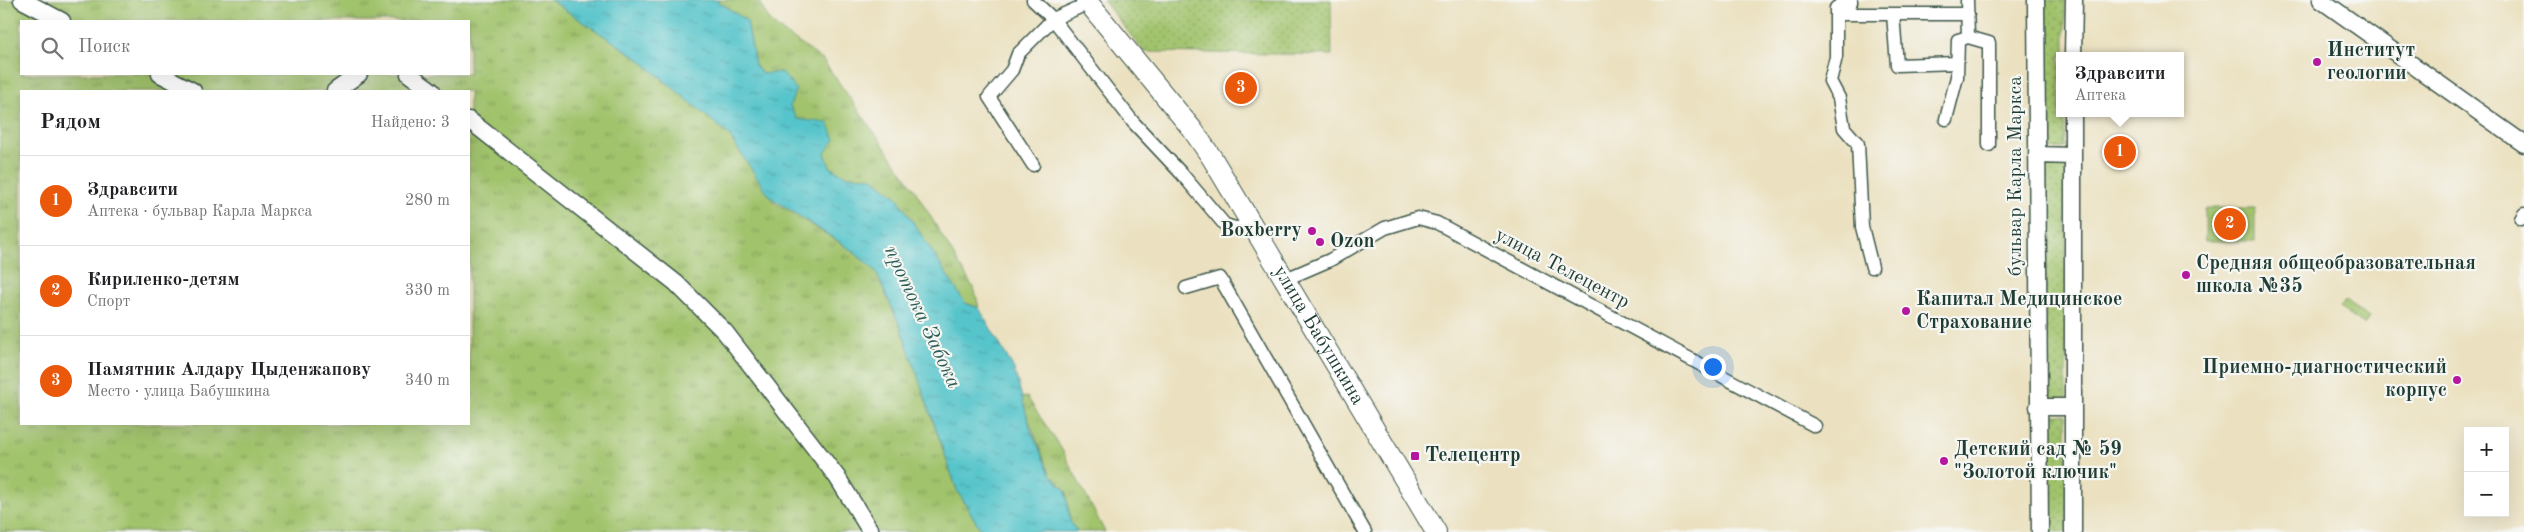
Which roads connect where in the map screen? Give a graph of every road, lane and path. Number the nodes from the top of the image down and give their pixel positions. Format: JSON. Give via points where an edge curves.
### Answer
{"nodes":[{"id":1,"x":22,"y":0,"type":"edge"},
{"id":2,"x":1033,"y":0,"type":"edge"},
{"id":3,"x":1968,"y":0,"type":"edge"},
{"id":4,"x":2036,"y":0,"type":"edge"},
{"id":5,"x":2074,"y":0,"type":"edge"},
{"id":6,"x":2321,"y":0,"type":"edge"},
{"id":7,"x":1088,"y":1,"type":"edge"},
{"id":8,"x":1851,"y":6,"type":"edge"},
{"id":9,"x":1893,"y":14,"type":"junction"},
{"id":10,"x":1968,"y":14,"type":"junction"},
{"id":11,"x":1053,"y":19,"type":"junction"},
{"id":12,"x":60,"y":20,"type":"edge"},
{"id":13,"x":1968,"y":37,"type":"junction"},
{"id":14,"x":2073,"y":52,"type":"edge"},
{"id":15,"x":1957,"y":63,"type":"junction"},
{"id":16,"x":162,"y":75,"type":"edge"},
{"id":17,"x":358,"y":75,"type":"edge"},
{"id":18,"x":410,"y":75,"type":"edge"},
{"id":19,"x":191,"y":90,"type":"edge"},
{"id":20,"x":336,"y":90,"type":"edge"},
{"id":21,"x":431,"y":90,"type":"edge"},
{"id":22,"x":2073,"y":117,"type":"edge"},
{"id":23,"x":1946,"y":119,"type":"dead end"},
{"id":24,"x":470,"y":121,"type":"edge"},
{"id":25,"x":1989,"y":144,"type":"dead end"},
{"id":26,"x":2524,"y":144,"type":"edge"},
{"id":27,"x":2037,"y":155,"type":"junction"},
{"id":28,"x":2073,"y":156,"type":"junction"},
{"id":29,"x":1033,"y":165,"type":"dead end"},
{"id":30,"x":1253,"y":227,"type":"junction"},
{"id":31,"x":1872,"y":267,"type":"dead end"},
{"id":32,"x":1286,"y":280,"type":"junction"},
{"id":33,"x":1186,"y":288,"type":"dead end"},
{"id":34,"x":2038,"y":408,"type":"junction"},
{"id":35,"x":2073,"y":408,"type":"junction"},
{"id":36,"x":1815,"y":426,"type":"dead end"},
{"id":37,"x":871,"y":532,"type":"edge"},
{"id":38,"x":1366,"y":532,"type":"edge"},
{"id":39,"x":1436,"y":532,"type":"edge"},
{"id":40,"x":2040,"y":532,"type":"edge"},
{"id":41,"x":2073,"y":532,"type":"edge"}],
"edges":[{"from":1,"to":12,"type":"street"},
{"from":2,"to":11,"type":"street"},
{"from":3,"to":10,"type":"street"},
{"from":4,"to":27,"type":"street","name":"бульвар Карла Маркса"},
{"from":5,"to":14,"type":"street"},
{"from":6,"to":26,"type":"street"},
{"from":7,"to":11,"type":"street"},
{"from":7,"to":30,"type":"main road","name":"улица Бабушкина","via":[[1192,129]]},
{"from":8,"to":9,"type":"street"},
{"from":8,"to":31,"type":"street","via":[[1845,2],[1836,8],[1836,57],[1830,80],[1839,98],[1844,128],[1858,144],[1862,227]]},
{"from":9,"to":10,"type":"street"},
{"from":9,"to":15,"type":"street","via":[[1898,65]]},
{"from":10,"to":13,"type":"street"},
{"from":11,"to":29,"type":"street","via":[[1018,54],[1012,70],[989,97]]},
{"from":11,"to":30,"type":"street","via":[[1132,122],[1224,225]]},
{"from":13,"to":15,"type":"street","via":[[1958,40]]},
{"from":13,"to":25,"type":"street","via":[[1989,43]]},
{"from":15,"to":23,"type":"street","via":[[1957,76]]},
{"from":16,"to":19,"type":"street"},
{"from":17,"to":20,"type":"street"},
{"from":18,"to":21,"type":"street"},
{"from":22,"to":28,"type":"street"},
{"from":24,"to":37,"type":"street","via":[[676,283],[725,332],[837,477]]},
{"from":27,"to":28,"type":"street"},
{"from":27,"to":34,"type":"street","name":"бульвар Карла Маркса"},
{"from":28,"to":35,"type":"street"},
{"from":30,"to":32,"type":"main road","name":"улица Бабушкина"},
{"from":32,"to":36,"type":"street","name":"улица Телецентр","via":[[1330,260],[1385,228],[1418,218],[1437,223]]},
{"from":32,"to":39,"type":"main road","name":"улица Бабушкина"},
{"from":33,"to":38,"type":"street","via":[[1220,278]]},
{"from":34,"to":35,"type":"street"},
{"from":34,"to":40,"type":"street","name":"бульвар Карла Маркса"},
{"from":35,"to":41,"type":"street"}]}
